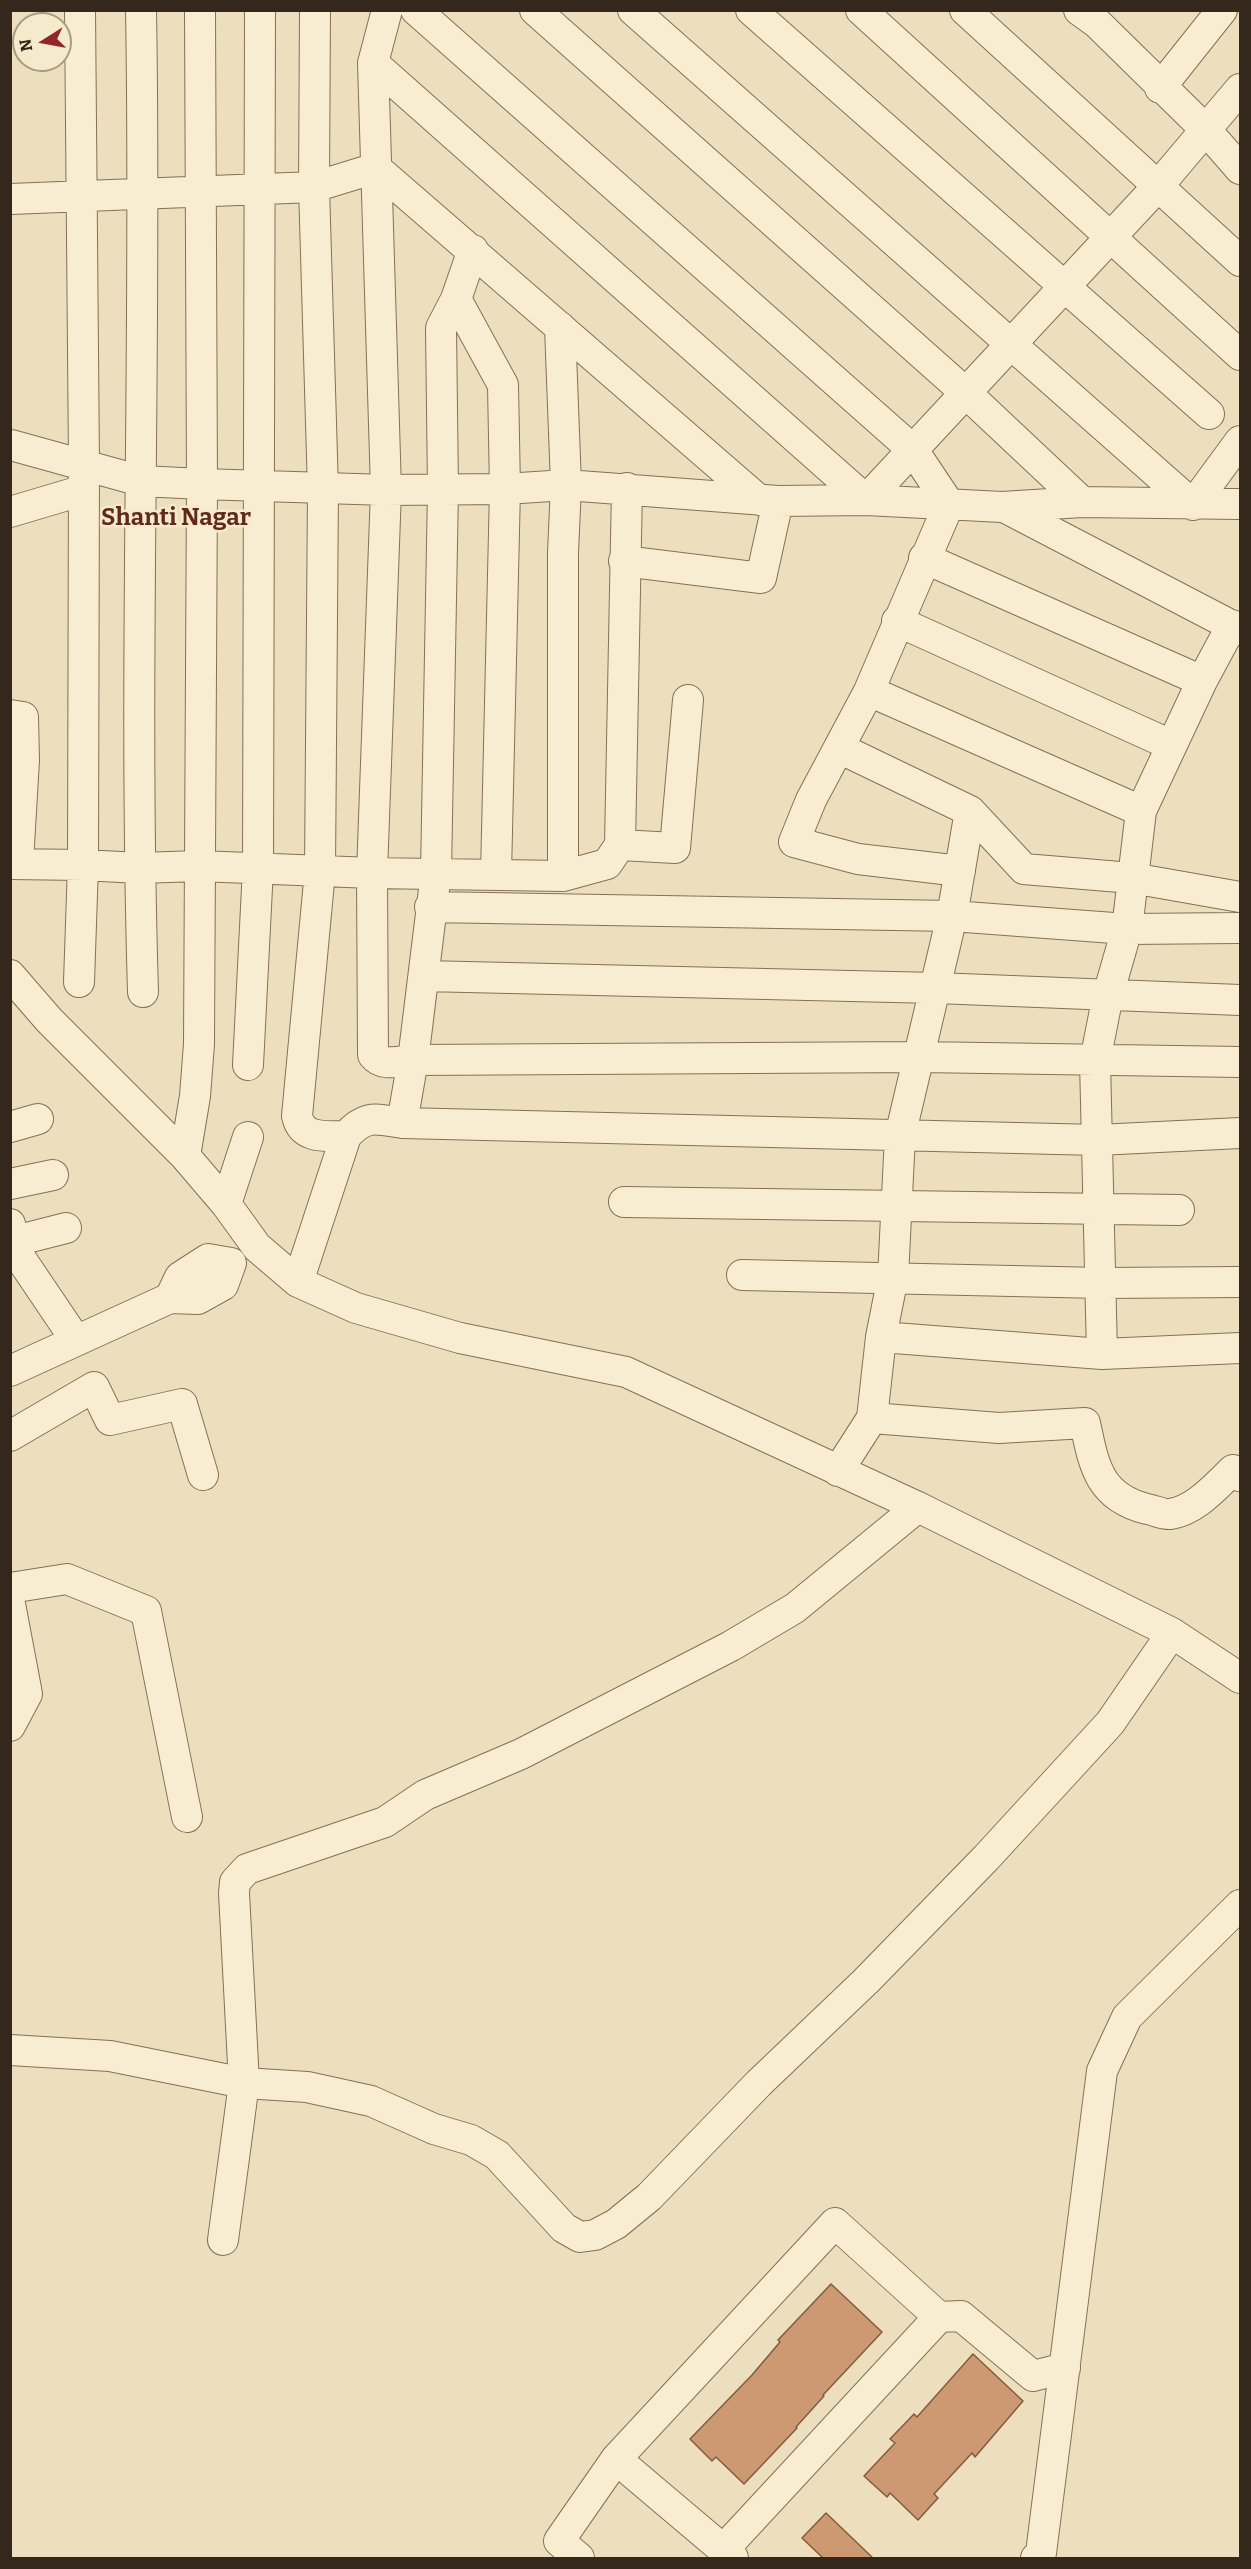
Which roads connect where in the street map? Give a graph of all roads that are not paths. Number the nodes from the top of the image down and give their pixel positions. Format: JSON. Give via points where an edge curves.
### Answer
{"nodes":[{"id":1,"x":80,"y":10,"type":"edge"},
{"id":2,"x":141,"y":10,"type":"edge"},
{"id":3,"x":200,"y":10,"type":"edge"},
{"id":4,"x":260,"y":10,"type":"edge"},
{"id":5,"x":315,"y":10,"type":"edge"},
{"id":6,"x":387,"y":10,"type":"edge"},
{"id":7,"x":416,"y":10,"type":"edge"},
{"id":8,"x":535,"y":10,"type":"edge"},
{"id":9,"x":633,"y":10,"type":"edge"},
{"id":10,"x":751,"y":10,"type":"edge"},
{"id":11,"x":861,"y":10,"type":"edge"},
{"id":12,"x":964,"y":10,"type":"edge"},
{"id":13,"x":1222,"y":10,"type":"edge"},
{"id":14,"x":1094,"y":15,"type":"edge"},
{"id":15,"x":373,"y":63,"type":"junction"},
{"id":16,"x":1160,"y":88,"type":"junction"},
{"id":17,"x":1240,"y":89,"type":"edge"},
{"id":18,"x":1206,"y":130,"type":"junction"},
{"id":19,"x":376,"y":168,"type":"junction"},
{"id":20,"x":1240,"y":169,"type":"edge"},
{"id":21,"x":1160,"y":185,"type":"junction"},
{"id":22,"x":314,"y":187,"type":"junction"},
{"id":23,"x":260,"y":188,"type":"junction"},
{"id":24,"x":202,"y":191,"type":"junction"},
{"id":25,"x":144,"y":193,"type":"junction"},
{"id":26,"x":81,"y":196,"type":"junction"},
{"id":27,"x":10,"y":199,"type":"edge"},
{"id":28,"x":1112,"y":236,"type":"junction"},
{"id":29,"x":473,"y":250,"type":"junction"},
{"id":30,"x":1240,"y":261,"type":"edge"},
{"id":31,"x":1064,"y":289,"type":"junction"},
{"id":32,"x":456,"y":299,"type":"junction"},
{"id":33,"x":560,"y":327,"type":"junction"},
{"id":34,"x":1012,"y":345,"type":"junction"},
{"id":35,"x":1240,"y":355,"type":"edge"},
{"id":36,"x":967,"y":394,"type":"junction"},
{"id":37,"x":1209,"y":414,"type":"dead end"},
{"id":38,"x":1240,"y":441,"type":"edge"},
{"id":39,"x":11,"y":445,"type":"edge"},
{"id":40,"x":914,"y":450,"type":"junction"},
{"id":41,"x":84,"y":477,"type":"junction"},
{"id":42,"x":141,"y":481,"type":"junction"},
{"id":43,"x":202,"y":484,"type":"junction"},
{"id":44,"x":260,"y":484,"type":"junction"},
{"id":45,"x":566,"y":485,"type":"junction"},
{"id":46,"x":627,"y":488,"type":"junction"},
{"id":47,"x":505,"y":489,"type":"junction"},
{"id":48,"x":323,"y":490,"type":"junction"},
{"id":49,"x":386,"y":490,"type":"junction"},
{"id":50,"x":443,"y":490,"type":"junction"},
{"id":51,"x":866,"y":500,"type":"junction"},
{"id":52,"x":768,"y":501,"type":"junction"},
{"id":53,"x":1082,"y":502,"type":"junction"},
{"id":54,"x":949,"y":504,"type":"junction"},
{"id":55,"x":1240,"y":504,"type":"edge"},
{"id":56,"x":1192,"y":505,"type":"junction"},
{"id":57,"x":1002,"y":507,"type":"junction"},
{"id":58,"x":10,"y":512,"type":"edge"},
{"id":59,"x":924,"y":558,"type":"junction"},
{"id":60,"x":624,"y":561,"type":"junction"},
{"id":61,"x":897,"y":621,"type":"junction"},
{"id":62,"x":1236,"y":628,"type":"edge"},
{"id":63,"x":1202,"y":681,"type":"junction"},
{"id":64,"x":869,"y":691,"type":"junction"},
{"id":65,"x":688,"y":700,"type":"dead end"},
{"id":66,"x":10,"y":715,"type":"edge"},
{"id":67,"x":1171,"y":745,"type":"junction"},
{"id":68,"x":839,"y":748,"type":"junction"},
{"id":69,"x":17,"y":759,"type":"edge"},
{"id":70,"x":970,"y":811,"type":"junction"},
{"id":71,"x":1141,"y":811,"type":"junction"},
{"id":72,"x":620,"y":845,"type":"junction"},
{"id":73,"x":14,"y":863,"type":"edge"},
{"id":74,"x":83,"y":865,"type":"junction"},
{"id":75,"x":199,"y":866,"type":"junction"},
{"id":76,"x":139,"y":868,"type":"junction"},
{"id":77,"x":258,"y":868,"type":"junction"},
{"id":78,"x":320,"y":871,"type":"junction"},
{"id":79,"x":960,"y":871,"type":"junction"},
{"id":80,"x":372,"y":873,"type":"junction"},
{"id":81,"x":436,"y":873,"type":"junction"},
{"id":82,"x":495,"y":874,"type":"junction"},
{"id":83,"x":563,"y":876,"type":"junction"},
{"id":84,"x":1132,"y":878,"type":"junction"},
{"id":85,"x":1240,"y":897,"type":"edge"},
{"id":86,"x":430,"y":908,"type":"junction"},
{"id":87,"x":952,"y":916,"type":"junction"},
{"id":88,"x":1240,"y":928,"type":"edge"},
{"id":89,"x":1127,"y":929,"type":"junction"},
{"id":90,"x":10,"y":975,"type":"edge"},
{"id":91,"x":424,"y":976,"type":"junction"},
{"id":92,"x":80,"y":982,"type":"dead end"},
{"id":93,"x":936,"y":988,"type":"junction"},
{"id":94,"x":143,"y":992,"type":"dead end"},
{"id":95,"x":1108,"y":995,"type":"junction"},
{"id":96,"x":1240,"y":1000,"type":"edge"},
{"id":97,"x":920,"y":1057,"type":"junction"},
{"id":98,"x":413,"y":1060,"type":"junction"},
{"id":99,"x":1095,"y":1061,"type":"junction"},
{"id":100,"x":1240,"y":1062,"type":"edge"},
{"id":101,"x":248,"y":1065,"type":"dead end"},
{"id":102,"x":402,"y":1123,"type":"junction"},
{"id":103,"x":1240,"y":1133,"type":"edge"},
{"id":104,"x":346,"y":1136,"type":"junction"},
{"id":105,"x":900,"y":1136,"type":"junction"},
{"id":106,"x":248,"y":1137,"type":"dead end"},
{"id":107,"x":1098,"y":1140,"type":"junction"},
{"id":108,"x":185,"y":1156,"type":"junction"},
{"id":109,"x":52,"y":1175,"type":"dead end"},
{"id":110,"x":10,"y":1184,"type":"edge"},
{"id":111,"x":624,"y":1202,"type":"dead end"},
{"id":112,"x":226,"y":1204,"type":"junction"},
{"id":113,"x":897,"y":1207,"type":"junction"},
{"id":114,"x":1179,"y":1210,"type":"dead end"},
{"id":115,"x":1100,"y":1211,"type":"junction"},
{"id":116,"x":66,"y":1227,"type":"dead end"},
{"id":117,"x":13,"y":1232,"type":"edge"},
{"id":118,"x":257,"y":1247,"type":"junction"},
{"id":119,"x":742,"y":1275,"type":"dead end"},
{"id":120,"x":893,"y":1277,"type":"junction"},
{"id":121,"x":1240,"y":1281,"type":"edge"},
{"id":122,"x":298,"y":1282,"type":"junction"},
{"id":123,"x":1102,"y":1283,"type":"junction"},
{"id":124,"x":881,"y":1337,"type":"junction"},
{"id":125,"x":75,"y":1340,"type":"junction"},
{"id":126,"x":1240,"y":1348,"type":"edge"},
{"id":127,"x":1102,"y":1354,"type":"junction"},
{"id":128,"x":10,"y":1371,"type":"edge"},
{"id":129,"x":872,"y":1418,"type":"junction"},
{"id":130,"x":10,"y":1436,"type":"edge"},
{"id":131,"x":838,"y":1471,"type":"junction"},
{"id":132,"x":203,"y":1474,"type":"dead end"},
{"id":133,"x":1240,"y":1476,"type":"edge"},
{"id":134,"x":918,"y":1507,"type":"junction"},
{"id":135,"x":10,"y":1588,"type":"edge"},
{"id":136,"x":10,"y":1604,"type":"edge"},
{"id":137,"x":1172,"y":1633,"type":"junction"},
{"id":138,"x":1240,"y":1678,"type":"edge"},
{"id":139,"x":19,"y":1696,"type":"edge"},
{"id":140,"x":10,"y":1726,"type":"edge"},
{"id":141,"x":188,"y":1816,"type":"dead end"},
{"id":142,"x":1240,"y":1905,"type":"edge"},
{"id":143,"x":10,"y":2050,"type":"edge"},
{"id":144,"x":244,"y":2084,"type":"junction"},
{"id":145,"x":223,"y":2240,"type":"dead end"},
{"id":146,"x":939,"y":2317,"type":"junction"},
{"id":147,"x":1065,"y":2368,"type":"junction"},
{"id":148,"x":616,"y":2458,"type":"junction"},
{"id":149,"x":728,"y":2554,"type":"edge"},
{"id":150,"x":579,"y":2559,"type":"edge"},
{"id":151,"x":1036,"y":2559,"type":"edge"}],
"edges":[{"from":1,"to":26,"type":"street"},
{"from":2,"to":25,"type":"street"},
{"from":3,"to":24,"type":"street"},
{"from":4,"to":23,"type":"street"},
{"from":5,"to":22,"type":"street"},
{"from":6,"to":15,"type":"street"},
{"from":7,"to":40,"type":"street"},
{"from":8,"to":36,"type":"street"},
{"from":9,"to":34,"type":"street"},
{"from":10,"to":31,"type":"street"},
{"from":11,"to":28,"type":"street"},
{"from":12,"to":21,"type":"street"},
{"from":13,"to":16,"type":"street"},
{"from":14,"to":16,"type":"street"},
{"from":15,"to":19,"type":"street"},
{"from":15,"to":51,"type":"street"},
{"from":16,"to":18,"type":"street"},
{"from":17,"to":18,"type":"street"},
{"from":18,"to":20,"type":"street"},
{"from":18,"to":21,"type":"street"},
{"from":19,"to":22,"type":"street"},
{"from":19,"to":29,"type":"street"},
{"from":19,"to":49,"type":"street"},
{"from":21,"to":28,"type":"street"},
{"from":21,"to":30,"type":"street"},
{"from":22,"to":23,"type":"street"},
{"from":22,"to":48,"type":"street"},
{"from":23,"to":24,"type":"street"},
{"from":23,"to":44,"type":"street"},
{"from":24,"to":25,"type":"street"},
{"from":24,"to":43,"type":"street"},
{"from":25,"to":26,"type":"street"},
{"from":25,"to":42,"type":"street"},
{"from":26,"to":27,"type":"street"},
{"from":26,"to":41,"type":"street"},
{"from":28,"to":31,"type":"street"},
{"from":28,"to":35,"type":"street"},
{"from":29,"to":32,"type":"street"},
{"from":29,"to":33,"type":"street"},
{"from":31,"to":34,"type":"street"},
{"from":31,"to":37,"type":"street"},
{"from":32,"to":47,"type":"street","via":[[503,385]]},
{"from":32,"to":50,"type":"street","via":[[441,328]]},
{"from":33,"to":45,"type":"street"},
{"from":33,"to":52,"type":"street"},
{"from":34,"to":36,"type":"street"},
{"from":34,"to":56,"type":"street"},
{"from":36,"to":40,"type":"street"},
{"from":36,"to":53,"type":"street"},
{"from":38,"to":56,"type":"street"},
{"from":39,"to":41,"type":"street"},
{"from":40,"to":51,"type":"street"},
{"from":40,"to":54,"type":"street"},
{"from":41,"to":42,"type":"street"},
{"from":41,"to":58,"type":"street"},
{"from":41,"to":74,"type":"street"},
{"from":42,"to":43,"type":"street"},
{"from":42,"to":76,"type":"street"},
{"from":43,"to":44,"type":"street"},
{"from":43,"to":75,"type":"street"},
{"from":44,"to":48,"type":"street"},
{"from":44,"to":77,"type":"street"},
{"from":45,"to":46,"type":"street"},
{"from":45,"to":47,"type":"street"},
{"from":45,"to":83,"type":"street"},
{"from":46,"to":52,"type":"street"},
{"from":46,"to":60,"type":"street"},
{"from":47,"to":50,"type":"street"},
{"from":47,"to":82,"type":"street"},
{"from":48,"to":49,"type":"street"},
{"from":48,"to":78,"type":"street"},
{"from":49,"to":50,"type":"street"},
{"from":49,"to":80,"type":"street"},
{"from":50,"to":81,"type":"street"},
{"from":51,"to":52,"type":"street"},
{"from":51,"to":54,"type":"street"},
{"from":52,"to":60,"type":"street","via":[[761,578]]},
{"from":53,"to":56,"type":"street"},
{"from":53,"to":57,"type":"street"},
{"from":54,"to":57,"type":"street"},
{"from":54,"to":59,"type":"street"},
{"from":55,"to":56,"type":"street"},
{"from":57,"to":62,"type":"street"},
{"from":59,"to":61,"type":"street"},
{"from":59,"to":63,"type":"street"},
{"from":60,"to":72,"type":"street"},
{"from":61,"to":64,"type":"street"},
{"from":61,"to":67,"type":"street"},
{"from":62,"to":63,"type":"street"},
{"from":63,"to":67,"type":"street"},
{"from":64,"to":68,"type":"street"},
{"from":64,"to":71,"type":"street"},
{"from":65,"to":72,"type":"street","via":[[675,848]]},
{"from":66,"to":69,"type":"street","via":[[23,717]]},
{"from":67,"to":71,"type":"street"},
{"from":68,"to":70,"type":"street"},
{"from":68,"to":79,"type":"street","via":[[794,842],[858,859]]},
{"from":69,"to":73,"type":"street"},
{"from":70,"to":79,"type":"street"},
{"from":70,"to":84,"type":"street","via":[[1024,869]]},
{"from":71,"to":84,"type":"street"},
{"from":72,"to":83,"type":"street","via":[[607,864]]},
{"from":73,"to":74,"type":"street"},
{"from":74,"to":76,"type":"street"},
{"from":74,"to":92,"type":"street"},
{"from":75,"to":76,"type":"street"},
{"from":75,"to":77,"type":"street"},
{"from":75,"to":108,"type":"street","via":[[199,1044]]},
{"from":76,"to":94,"type":"street"},
{"from":77,"to":78,"type":"street"},
{"from":77,"to":101,"type":"street"},
{"from":78,"to":80,"type":"street"},
{"from":78,"to":104,"type":"street","via":[[297,1116],[305,1131]]},
{"from":79,"to":87,"type":"street"},
{"from":80,"to":81,"type":"street"},
{"from":80,"to":98,"type":"street","via":[[373,1055],[385,1063]]},
{"from":81,"to":82,"type":"street"},
{"from":81,"to":86,"type":"street"},
{"from":82,"to":83,"type":"street"},
{"from":84,"to":85,"type":"street"},
{"from":84,"to":89,"type":"street"},
{"from":86,"to":87,"type":"street"},
{"from":86,"to":91,"type":"street"},
{"from":87,"to":89,"type":"street"},
{"from":87,"to":93,"type":"street"},
{"from":88,"to":89,"type":"street"},
{"from":89,"to":95,"type":"street"},
{"from":90,"to":108,"type":"street","via":[[49,1020]]},
{"from":91,"to":93,"type":"street"},
{"from":91,"to":98,"type":"street"},
{"from":93,"to":95,"type":"street"},
{"from":93,"to":97,"type":"street"},
{"from":95,"to":96,"type":"street"},
{"from":95,"to":99,"type":"street"},
{"from":97,"to":98,"type":"street"},
{"from":97,"to":99,"type":"street"},
{"from":97,"to":105,"type":"street"},
{"from":98,"to":102,"type":"street"},
{"from":99,"to":100,"type":"street"},
{"from":99,"to":107,"type":"street"},
{"from":102,"to":104,"type":"street","via":[[369,1119]]},
{"from":102,"to":105,"type":"street"},
{"from":103,"to":107,"type":"street"},
{"from":104,"to":122,"type":"street"},
{"from":105,"to":107,"type":"street"},
{"from":105,"to":113,"type":"street"},
{"from":106,"to":112,"type":"street"},
{"from":107,"to":115,"type":"street"},
{"from":108,"to":112,"type":"street"},
{"from":109,"to":110,"type":"street"},
{"from":111,"to":113,"type":"street"},
{"from":112,"to":118,"type":"street"},
{"from":113,"to":115,"type":"street"},
{"from":113,"to":120,"type":"street"},
{"from":114,"to":115,"type":"street"},
{"from":115,"to":123,"type":"street"},
{"from":116,"to":117,"type":"street"},
{"from":117,"to":125,"type":"street","via":[[19,1256]]},
{"from":118,"to":122,"type":"street"},
{"from":118,"to":125,"type":"street","via":[[231,1263],[223,1285],[198,1299],[170,1298]]},
{"from":119,"to":120,"type":"street"},
{"from":120,"to":123,"type":"street"},
{"from":120,"to":124,"type":"street"},
{"from":121,"to":123,"type":"street"},
{"from":122,"to":131,"type":"street","via":[[356,1308],[460,1338],[626,1372]]},
{"from":123,"to":127,"type":"street"},
{"from":124,"to":127,"type":"street"},
{"from":124,"to":129,"type":"street"},
{"from":125,"to":128,"type":"street"},
{"from":126,"to":127,"type":"street"},
{"from":129,"to":131,"type":"street"},
{"from":129,"to":133,"type":"street","via":[[999,1428],[1085,1423],[1093,1459],[1105,1487],[1139,1507],[1170,1514],[1199,1502],[1233,1470]]},
{"from":130,"to":132,"type":"street","via":[[94,1387],[110,1420],[182,1404]]},
{"from":131,"to":134,"type":"street"},
{"from":134,"to":137,"type":"street"},
{"from":134,"to":144,"type":"street","via":[[795,1608],[731,1646],[521,1754],[425,1795],[385,1822],[238,1875],[234,1893]]},
{"from":135,"to":141,"type":"street","via":[[67,1579],[146,1611]]},
{"from":136,"to":139,"type":"street"},
{"from":137,"to":138,"type":"street"},
{"from":137,"to":144,"type":"street","via":[[1110,1723],[986,1858],[649,2197],[616,2224],[595,2235],[580,2237],[564,2228],[497,2155],[471,2140],[343,2093]]},
{"from":139,"to":140,"type":"street"},
{"from":142,"to":147,"type":"street","via":[[1127,2017],[1102,2071]]},
{"from":143,"to":144,"type":"street","via":[[110,2056]]},
{"from":144,"to":145,"type":"street"},
{"from":146,"to":147,"type":"street","via":[[961,2316],[1033,2376]]},
{"from":146,"to":148,"type":"street","via":[[835,2223]]},
{"from":146,"to":149,"type":"street"},
{"from":147,"to":151,"type":"street","via":[[1041,2553]]},
{"from":148,"to":149,"type":"street"},
{"from":148,"to":150,"type":"street","via":[[559,2541]]}]}
